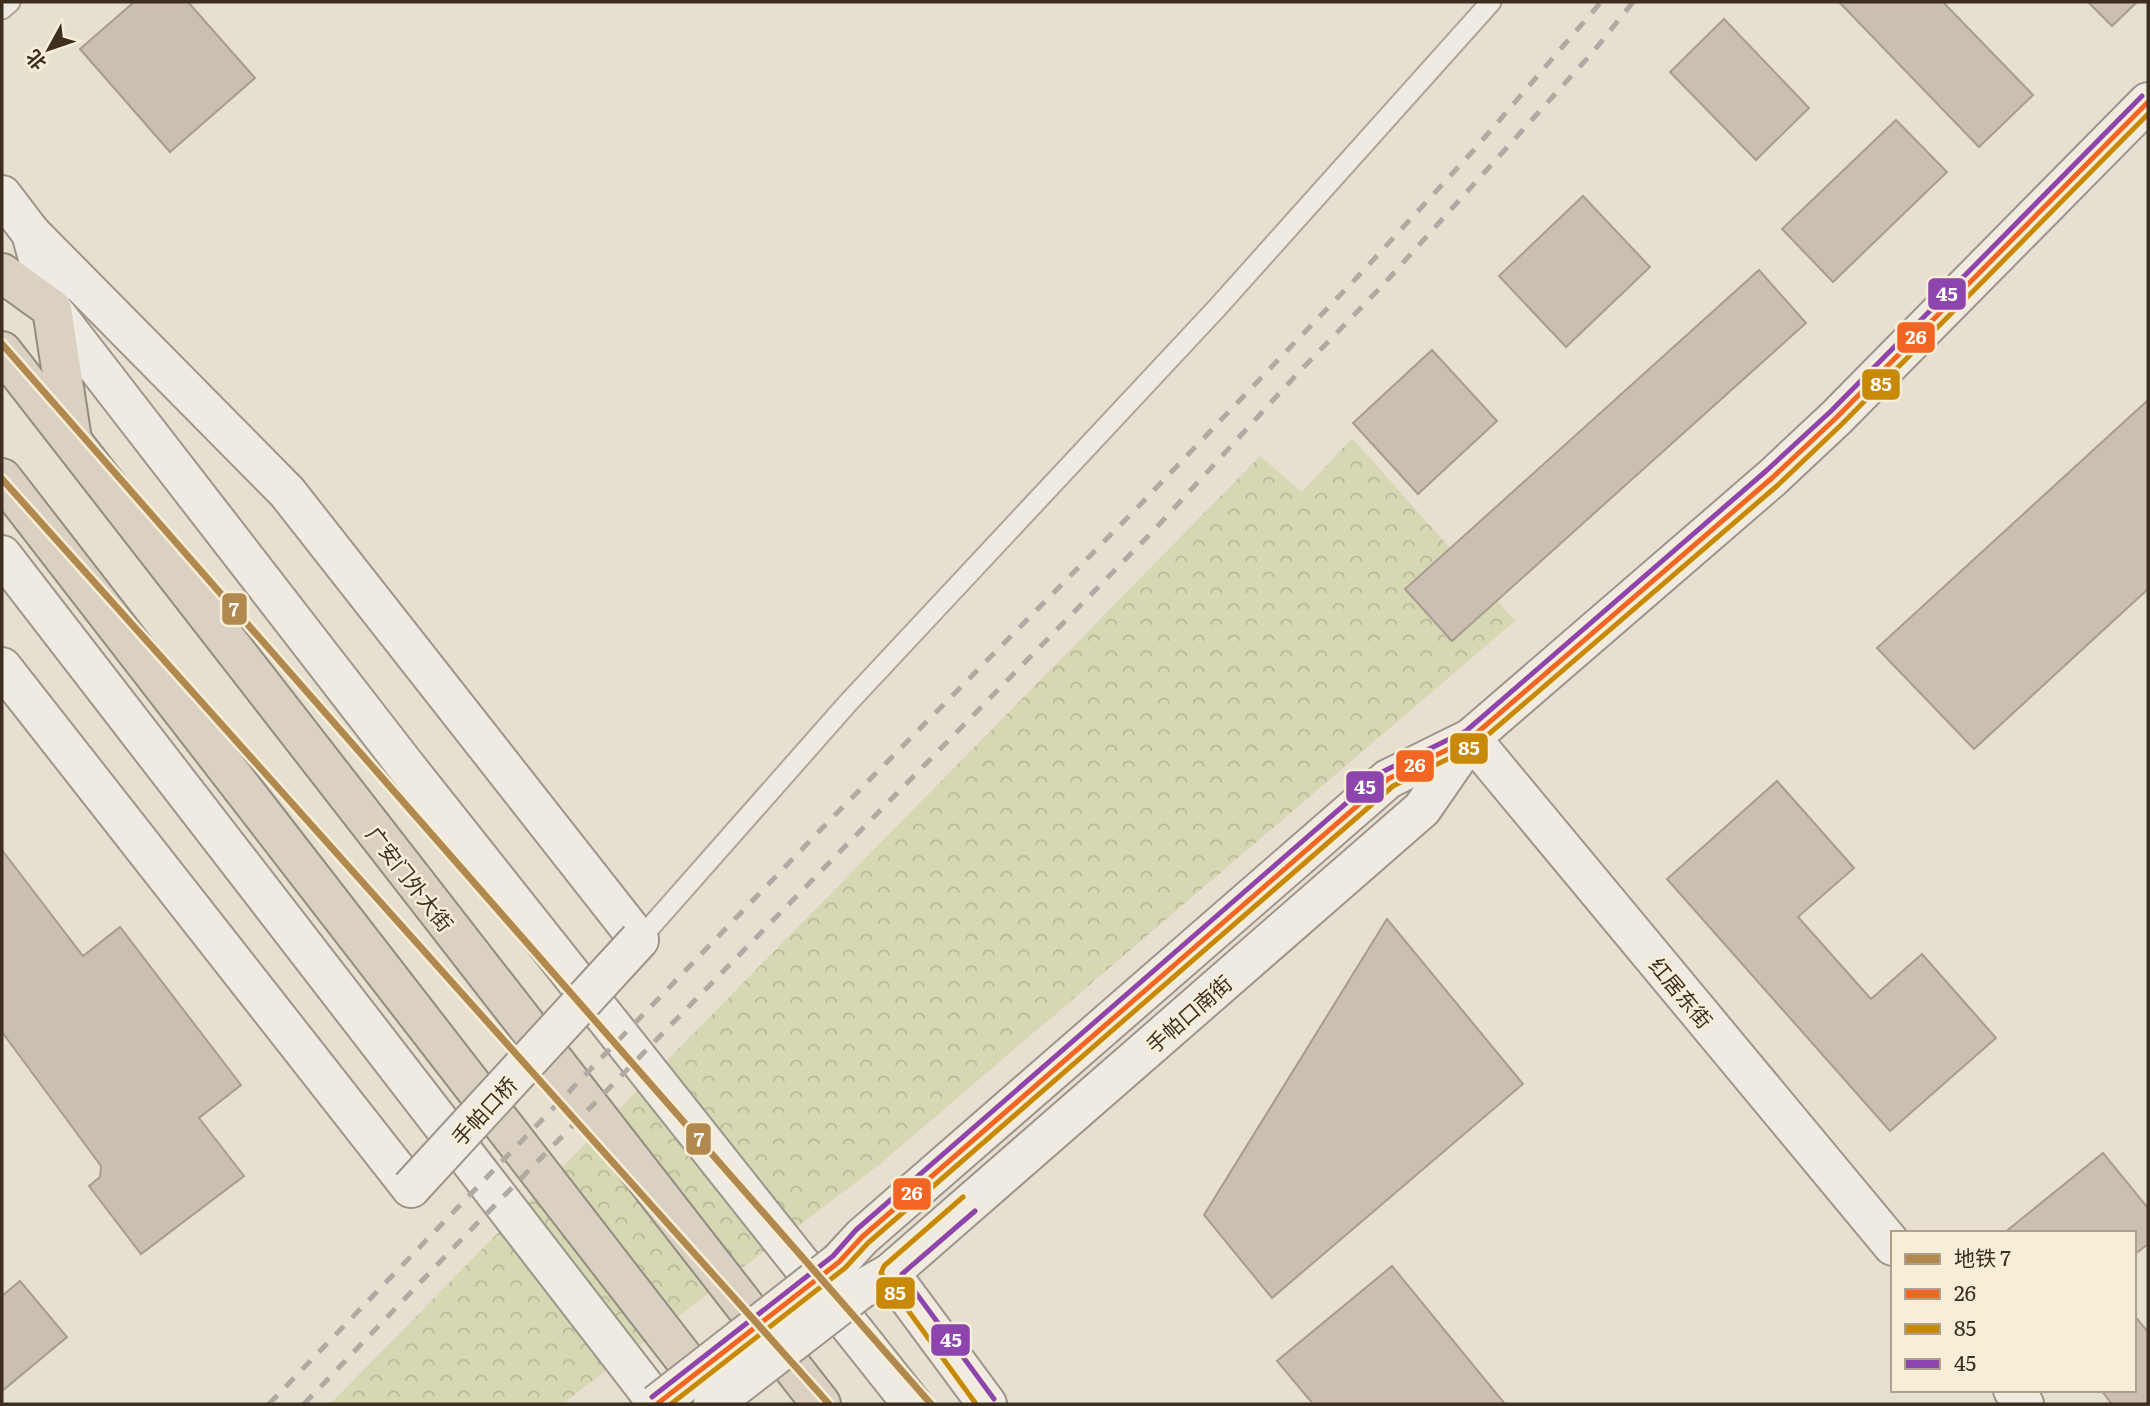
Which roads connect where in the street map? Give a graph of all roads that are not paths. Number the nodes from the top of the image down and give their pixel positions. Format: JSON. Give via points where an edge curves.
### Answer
{"nodes":[{"id":1,"x":10,"y":2,"type":"edge"},
{"id":2,"x":1491,"y":2,"type":"edge"},
{"id":3,"x":2,"y":9,"type":"edge"},
{"id":4,"x":2148,"y":102,"type":"edge"},
{"id":5,"x":2,"y":195,"type":"edge"},
{"id":6,"x":32,"y":233,"type":"junction"},
{"id":7,"x":2,"y":273,"type":"edge"},
{"id":8,"x":52,"y":310,"type":"junction"},
{"id":9,"x":2,"y":351,"type":"edge"},
{"id":10,"x":72,"y":442,"type":"junction"},
{"id":11,"x":2,"y":478,"type":"edge"},
{"id":12,"x":2,"y":555,"type":"edge"},
{"id":13,"x":2,"y":667,"type":"edge"},
{"id":14,"x":1471,"y":738,"type":"junction"},
{"id":15,"x":639,"y":940,"type":"junction"},
{"id":16,"x":1891,"y":1244,"type":"edge"},
{"id":17,"x":863,"y":1275,"type":"junction"},
{"id":18,"x":658,"y":1404,"type":"edge"},
{"id":19,"x":713,"y":1404,"type":"edge"},
{"id":20,"x":719,"y":1404,"type":"edge"},
{"id":21,"x":821,"y":1404,"type":"edge"},
{"id":22,"x":912,"y":1404,"type":"edge"},
{"id":23,"x":987,"y":1404,"type":"edge"}],
"edges":[{"from":1,"to":3,"type":"lane"},
{"from":2,"to":15,"type":"lane","via":[[1217,308],[848,703]]},
{"from":4,"to":14,"type":"street","name":"手帕口南街","via":[[1836,418]]},
{"from":5,"to":6,"type":"street"},
{"from":6,"to":8,"type":"street"},
{"from":6,"to":15,"type":"street","via":[[286,492]]},
{"from":7,"to":8,"type":"highway"},
{"from":8,"to":10,"type":"highway"},
{"from":8,"to":22,"type":"street"},
{"from":9,"to":10,"type":"highway","name":"广安门外大街"},
{"from":10,"to":21,"type":"highway","name":"广安门外大街"},
{"from":11,"to":20,"type":"highway"},
{"from":12,"to":18,"type":"street"},
{"from":13,"to":15,"type":"street","name":"手帕口桥","bridge":true,"via":[[411,1188]]},
{"from":14,"to":16,"type":"street","name":"红居东街"},
{"from":14,"to":17,"type":"street","name":"手帕口南街","via":[[1422,809]]},
{"from":14,"to":17,"type":"street","name":"手帕口南街","via":[[1388,779],[862,1237]]},
{"from":17,"to":18,"type":"street","bridge":true},
{"from":17,"to":19,"type":"street","bridge":true},
{"from":17,"to":23,"type":"street"}]}
